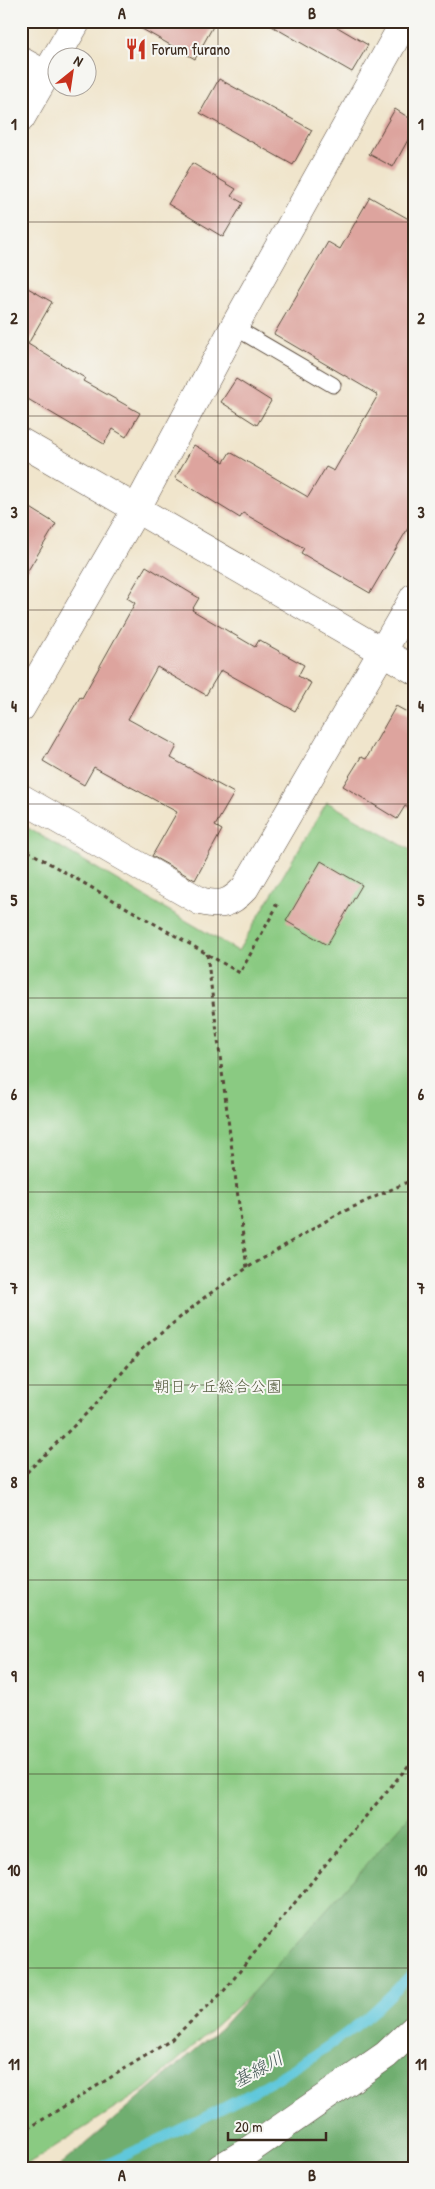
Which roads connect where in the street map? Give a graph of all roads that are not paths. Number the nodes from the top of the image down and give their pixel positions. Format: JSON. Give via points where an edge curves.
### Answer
{"nodes":[{"id":1,"x":77,"y":21,"type":"edge"},
{"id":2,"x":405,"y":21,"type":"edge"},
{"id":3,"x":21,"y":61,"type":"edge"},
{"id":4,"x":46,"y":76,"type":"junction"},
{"id":5,"x":21,"y":118,"type":"edge"},
{"id":6,"x":234,"y":327,"type":"junction"},
{"id":7,"x":333,"y":385,"type":"dead end"},
{"id":8,"x":21,"y":442,"type":"edge"},
{"id":9,"x":136,"y":508,"type":"junction"},
{"id":10,"x":414,"y":597,"type":"edge"},
{"id":11,"x":382,"y":651,"type":"junction"},
{"id":12,"x":414,"y":670,"type":"edge"},
{"id":13,"x":21,"y":708,"type":"edge"},
{"id":14,"x":21,"y":798,"type":"edge"},
{"id":15,"x":414,"y":2029,"type":"edge"},
{"id":16,"x":220,"y":2168,"type":"edge"}],
"edges":[{"from":1,"to":4,"type":"street"},
{"from":2,"to":6,"type":"street"},
{"from":3,"to":4,"type":"street"},
{"from":4,"to":5,"type":"street"},
{"from":6,"to":7,"type":"lane"},
{"from":6,"to":9,"type":"street"},
{"from":8,"to":9,"type":"street"},
{"from":9,"to":11,"type":"street"},
{"from":9,"to":13,"type":"street"},
{"from":10,"to":11,"type":"street"},
{"from":11,"to":12,"type":"street"},
{"from":11,"to":14,"type":"street","via":[[245,888],[235,899],[218,905],[200,901]]},
{"from":15,"to":16,"type":"street","via":[[386,2055]]}]}
